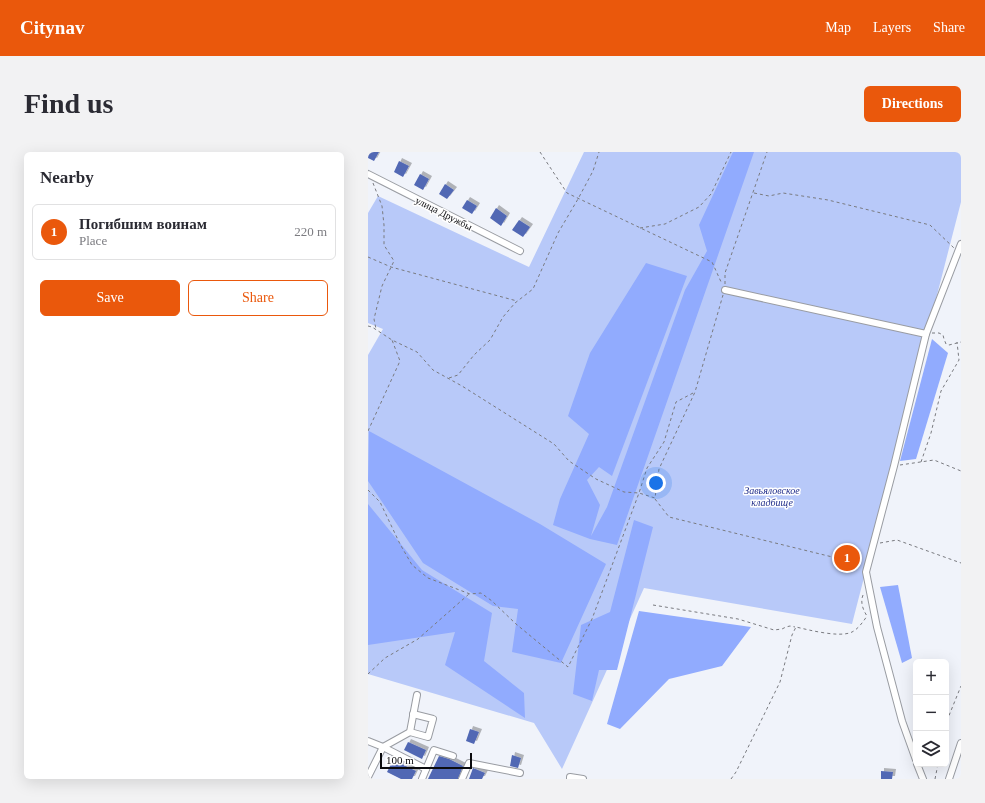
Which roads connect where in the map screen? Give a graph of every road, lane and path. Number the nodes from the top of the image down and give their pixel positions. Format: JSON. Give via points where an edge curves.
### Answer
{"nodes":[{"id":1,"x":540,"y":152,"type":"edge"},
{"id":2,"x":599,"y":152,"type":"edge"},
{"id":3,"x":731,"y":152,"type":"edge"},
{"id":4,"x":767,"y":152,"type":"edge"},
{"id":5,"x":369,"y":175,"type":"edge"},
{"id":6,"x":754,"y":192,"type":"junction"},
{"id":7,"x":578,"y":199,"type":"junction"},
{"id":8,"x":640,"y":228,"type":"junction"},
{"id":9,"x":961,"y":244,"type":"edge"},
{"id":10,"x":520,"y":251,"type":"dead end"},
{"id":11,"x":958,"y":252,"type":"junction"},
{"id":12,"x":368,"y":257,"type":"edge"},
{"id":13,"x":391,"y":267,"type":"junction"},
{"id":14,"x":725,"y":290,"type":"junction"},
{"id":15,"x":518,"y":301,"type":"junction"},
{"id":16,"x":368,"y":326,"type":"edge"},
{"id":17,"x":376,"y":330,"type":"junction"},
{"id":18,"x":926,"y":334,"type":"junction"},
{"id":19,"x":392,"y":340,"type":"junction"},
{"id":20,"x":957,"y":342,"type":"junction"},
{"id":21,"x":961,"y":342,"type":"edge"},
{"id":22,"x":448,"y":378,"type":"junction"},
{"id":23,"x":695,"y":392,"type":"junction"},
{"id":24,"x":368,"y":431,"type":"edge"},
{"id":25,"x":921,"y":462,"type":"junction"},
{"id":26,"x":894,"y":466,"type":"junction"},
{"id":27,"x":961,"y":471,"type":"edge"},
{"id":28,"x":368,"y":490,"type":"edge"},
{"id":29,"x":639,"y":493,"type":"junction"},
{"id":30,"x":655,"y":498,"type":"junction"},
{"id":31,"x":874,"y":544,"type":"junction"},
{"id":32,"x":961,"y":563,"type":"edge"},
{"id":33,"x":868,"y":566,"type":"junction"},
{"id":34,"x":470,"y":594,"type":"junction"},
{"id":35,"x":653,"y":605,"type":"dead end"},
{"id":36,"x":867,"y":616,"type":"dead end"},
{"id":37,"x":796,"y":627,"type":"junction"},
{"id":38,"x":368,"y":674,"type":"edge"},
{"id":39,"x":961,"y":686,"type":"edge"},
{"id":40,"x":417,"y":695,"type":"dead end"},
{"id":41,"x":413,"y":714,"type":"junction"},
{"id":42,"x":949,"y":716,"type":"edge"},
{"id":43,"x":410,"y":732,"type":"junction"},
{"id":44,"x":368,"y":741,"type":"edge"},
{"id":45,"x":961,"y":743,"type":"edge"},
{"id":46,"x":383,"y":747,"type":"junction"},
{"id":47,"x":913,"y":752,"type":"edge"},
{"id":48,"x":452,"y":756,"type":"dead end"},
{"id":49,"x":918,"y":767,"type":"edge"},
{"id":50,"x":937,"y":767,"type":"edge"},
{"id":51,"x":426,"y":769,"type":"junction"},
{"id":52,"x":520,"y":773,"type":"dead end"},
{"id":53,"x":368,"y":777,"type":"edge"},
{"id":54,"x":422,"y":779,"type":"edge"},
{"id":55,"x":462,"y":779,"type":"edge"},
{"id":56,"x":570,"y":779,"type":"edge"},
{"id":57,"x":583,"y":779,"type":"edge"},
{"id":58,"x":731,"y":779,"type":"edge"},
{"id":59,"x":922,"y":779,"type":"edge"},
{"id":60,"x":935,"y":779,"type":"edge"},
{"id":61,"x":949,"y":779,"type":"edge"}],
"edges":[{"from":1,"to":7,"type":"path","via":[[567,193]]},
{"from":2,"to":7,"type":"path","via":[[594,171]]},
{"from":3,"to":8,"type":"path","via":[[711,194],[699,207],[665,224]]},
{"from":4,"to":6,"type":"path"},
{"from":5,"to":10,"type":"street","name":"улица Дружбы"},
{"from":5,"to":13,"type":"path","via":[[382,206],[384,245],[394,261]]},
{"from":6,"to":11,"type":"path","via":[[769,196],[783,193],[828,200],[930,225]]},
{"from":6,"to":14,"type":"path","via":[[725,273]]},
{"from":7,"to":8,"type":"path"},
{"from":7,"to":15,"type":"path","via":[[558,233],[533,289]]},
{"from":8,"to":14,"type":"path","via":[[712,262]]},
{"from":9,"to":11,"type":"street"},
{"from":11,"to":18,"type":"street"},
{"from":12,"to":13,"type":"path"},
{"from":13,"to":15,"type":"path"},
{"from":13,"to":17,"type":"path","via":[[382,286],[374,319]]},
{"from":14,"to":18,"type":"street"},
{"from":14,"to":23,"type":"path"},
{"from":15,"to":22,"type":"path","via":[[503,317],[490,340],[458,375]]},
{"from":16,"to":17,"type":"path"},
{"from":17,"to":19,"type":"path"},
{"from":18,"to":20,"type":"path","via":[[939,333],[949,345]]},
{"from":18,"to":26,"type":"street"},
{"from":19,"to":22,"type":"path","via":[[417,352],[433,370]]},
{"from":19,"to":24,"type":"path","via":[[400,361]]},
{"from":20,"to":21,"type":"path"},
{"from":20,"to":25,"type":"path","via":[[959,360],[941,391]]},
{"from":22,"to":29,"type":"path","via":[[554,444],[569,461],[596,479],[624,492]]},
{"from":23,"to":29,"type":"path","via":[[676,402],[664,442],[647,468]]},
{"from":23,"to":30,"type":"path","via":[[659,469]]},
{"from":25,"to":26,"type":"path"},
{"from":25,"to":27,"type":"path","via":[[934,460]]},
{"from":26,"to":31,"type":"street"},
{"from":28,"to":34,"type":"path","via":[[380,502],[412,565],[428,578]]},
{"from":29,"to":30,"type":"path"},
{"from":29,"to":34,"type":"path","via":[[592,619],[568,667],[492,601],[481,593]]},
{"from":30,"to":33,"type":"path","via":[[670,517]]},
{"from":31,"to":32,"type":"path","via":[[897,540]]},
{"from":31,"to":33,"type":"street"},
{"from":33,"to":47,"type":"street","via":[[866,572],[877,627],[902,721]]},
{"from":34,"to":38,"type":"path","via":[[418,640],[385,658]]},
{"from":35,"to":37,"type":"path","via":[[738,619],[774,630],[786,626]]},
{"from":36,"to":37,"type":"path","via":[[852,632],[845,634]]},
{"from":37,"to":58,"type":"path","via":[[780,682]]},
{"from":39,"to":42,"type":"path"},
{"from":40,"to":41,"type":"street"},
{"from":41,"to":43,"type":"street"},
{"from":41,"to":43,"type":"street","via":[[433,719],[428,737]]},
{"from":43,"to":46,"type":"street"},
{"from":44,"to":46,"type":"street"},
{"from":45,"to":61,"type":"street"},
{"from":46,"to":51,"type":"street"},
{"from":46,"to":53,"type":"street"},
{"from":48,"to":51,"type":"street","via":[[434,750]]},
{"from":49,"to":59,"type":"street"},
{"from":50,"to":60,"type":"path"},
{"from":51,"to":54,"type":"street"},
{"from":52,"to":55,"type":"street","via":[[469,763]]},
{"from":56,"to":57,"type":"street"}]}
